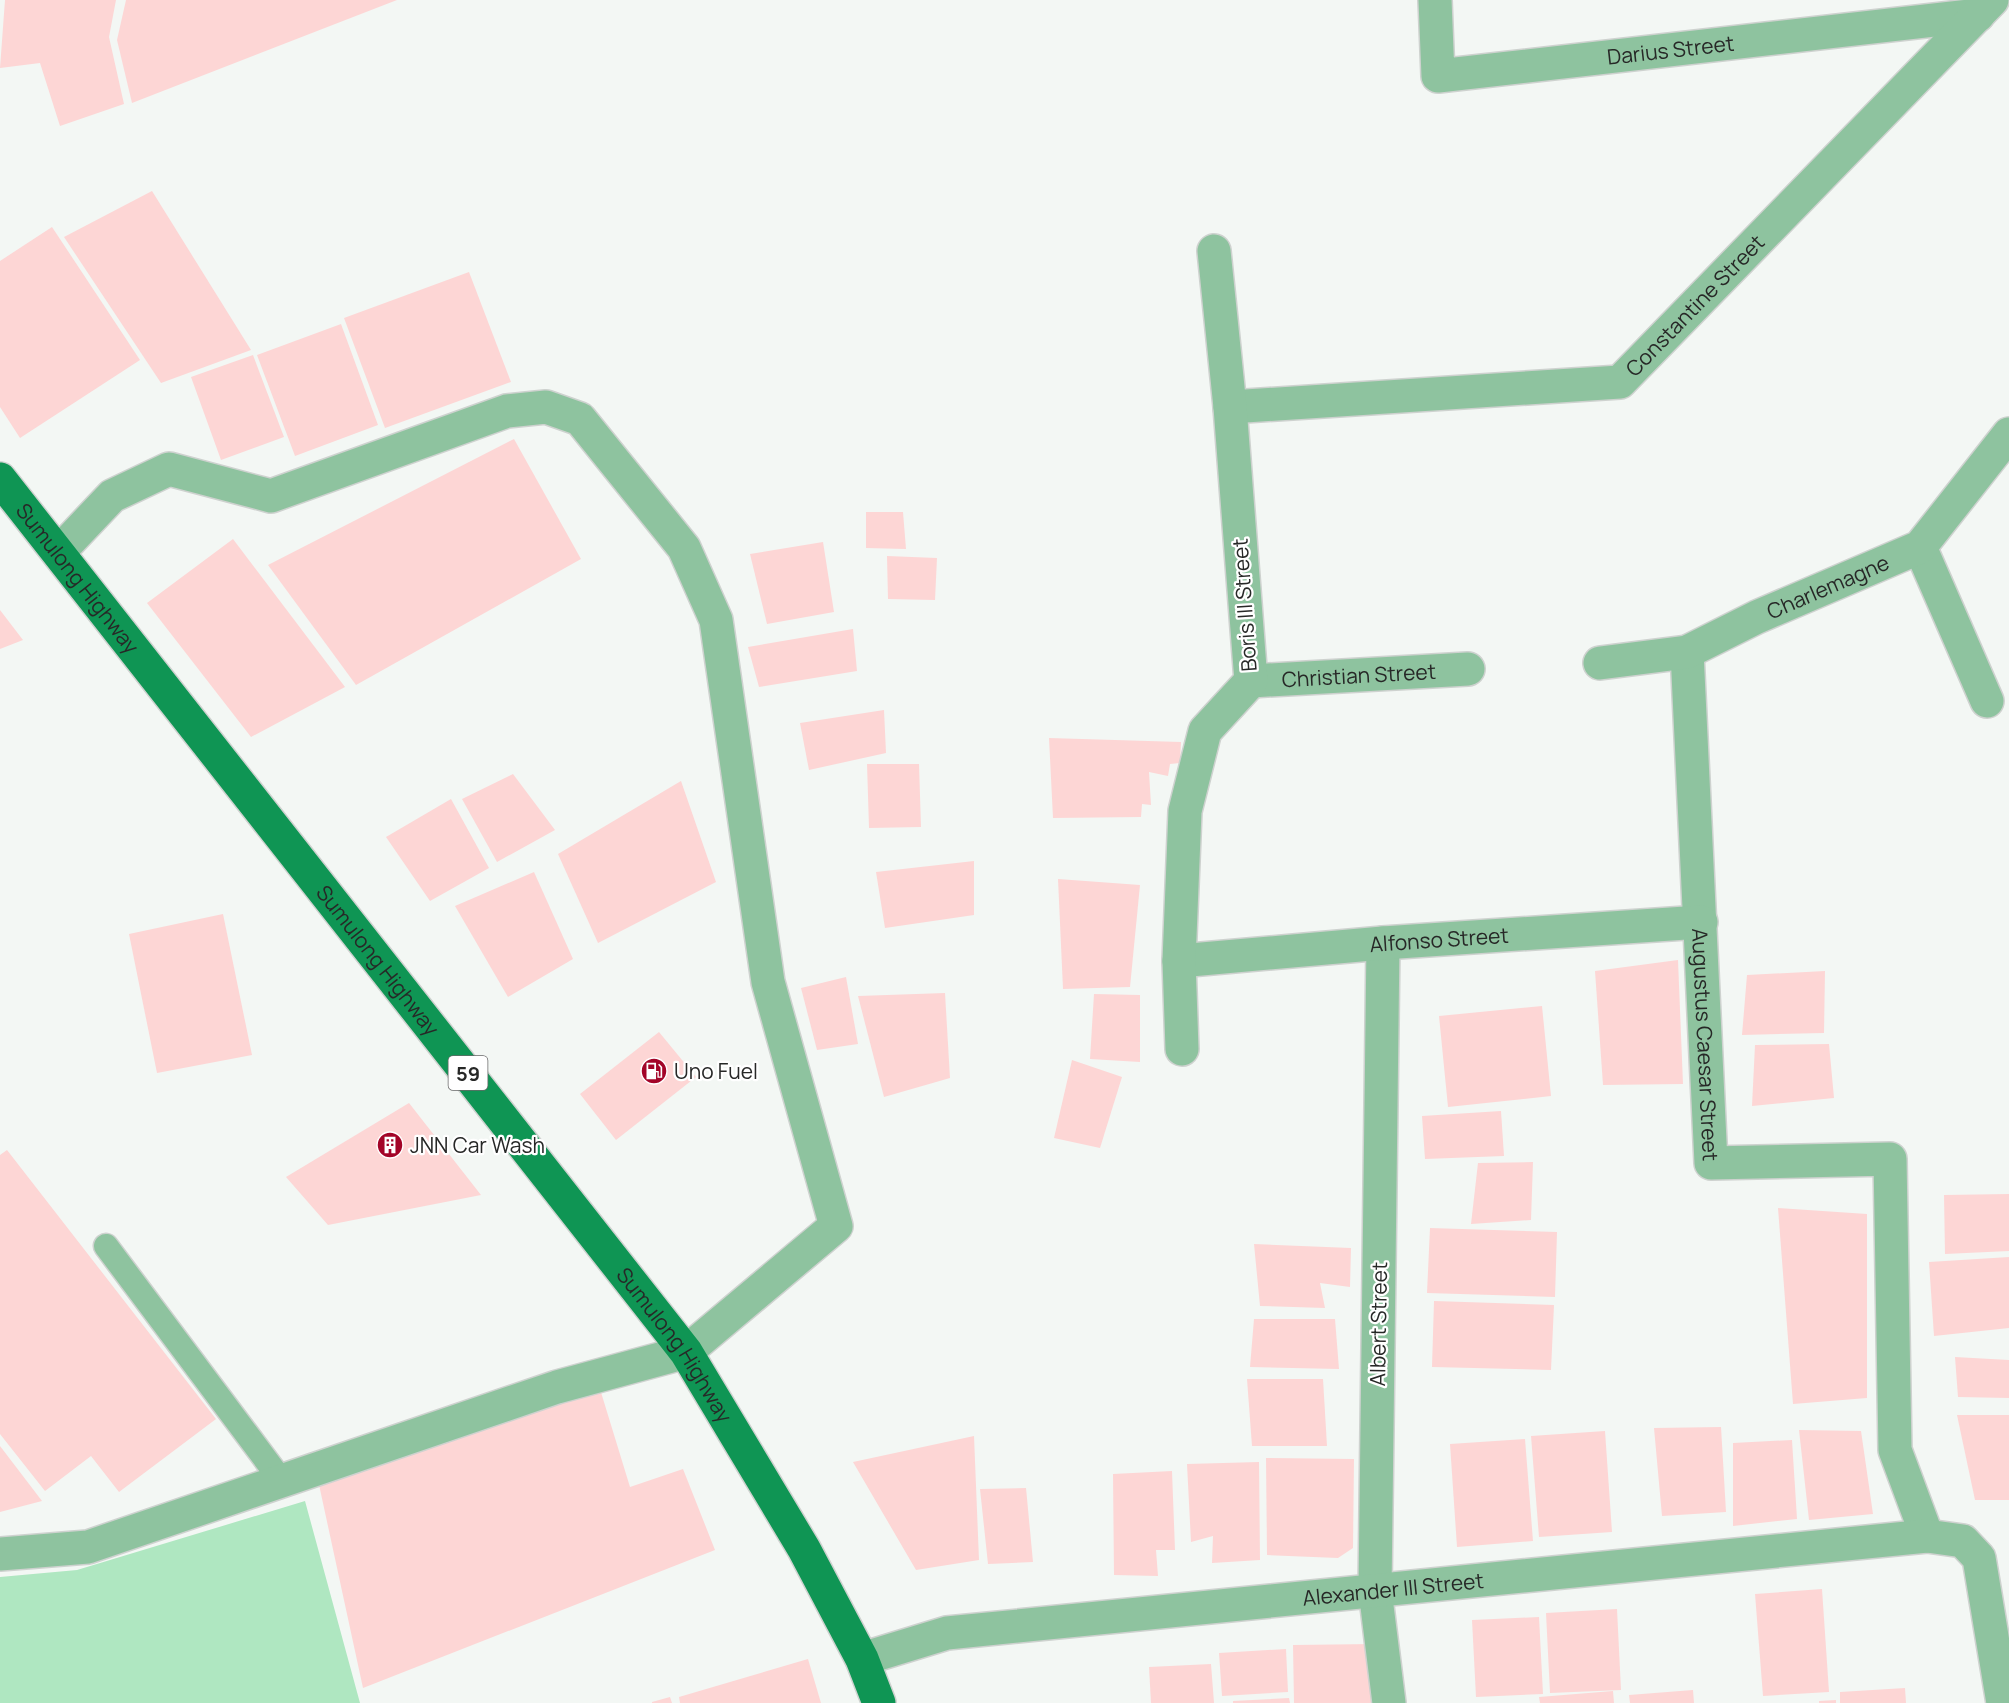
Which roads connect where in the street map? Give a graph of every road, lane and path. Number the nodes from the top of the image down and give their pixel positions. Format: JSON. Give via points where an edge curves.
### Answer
{"nodes":[{"id":1,"x":1435,"y":0,"type":"edge"},
{"id":2,"x":1985,"y":8,"type":"edge"},
{"id":3,"x":1214,"y":251,"type":"dead end"},
{"id":4,"x":1230,"y":407,"type":"junction"},
{"id":5,"x":2007,"y":441,"type":"edge"},
{"id":6,"x":0,"y":479,"type":"edge"},
{"id":7,"x":1920,"y":547,"type":"junction"},
{"id":8,"x":59,"y":552,"type":"junction"},
{"id":9,"x":1687,"y":652,"type":"junction"},
{"id":10,"x":1600,"y":663,"type":"dead end"},
{"id":11,"x":1468,"y":669,"type":"dead end"},
{"id":12,"x":1251,"y":681,"type":"junction"},
{"id":13,"x":1987,"y":701,"type":"dead end"},
{"id":14,"x":1701,"y":922,"type":"junction"},
{"id":15,"x":1383,"y":943,"type":"junction"},
{"id":16,"x":1179,"y":961,"type":"junction"},
{"id":17,"x":1182,"y":1049,"type":"dead end"},
{"id":18,"x":106,"y":1246,"type":"dead end"},
{"id":19,"x":686,"y":1352,"type":"junction"},
{"id":20,"x":281,"y":1480,"type":"junction"},
{"id":21,"x":1927,"y":1536,"type":"junction"},
{"id":22,"x":0,"y":1554,"type":"edge"},
{"id":23,"x":1375,"y":1590,"type":"junction"},
{"id":24,"x":862,"y":1659,"type":"junction"},
{"id":25,"x":879,"y":1703,"type":"edge"},
{"id":26,"x":1389,"y":1703,"type":"edge"},
{"id":27,"x":2002,"y":1703,"type":"edge"}],
"edges":[{"from":1,"to":2,"type":"street","name":"Darius Street","via":[[1438,76]]},
{"from":2,"to":4,"type":"street","name":"Constantine Street","via":[[1620,382]]},
{"from":3,"to":4,"type":"street","name":"Boris III Street"},
{"from":4,"to":12,"type":"street","name":"Boris III Street"},
{"from":5,"to":7,"type":"street","name":"Charlemagne"},
{"from":6,"to":8,"type":"main road","name":"Sumulong Highway","number":"59"},
{"from":7,"to":9,"type":"street","name":"Charlemagne","via":[[1757,617]]},
{"from":7,"to":13,"type":"street"},
{"from":8,"to":19,"type":"main road","name":"Sumulong Highway","number":"59"},
{"from":8,"to":19,"type":"street","via":[[112,496],[168,469],[271,496],[507,411],[546,407],[580,419],[684,548],[716,620],[768,982],[836,1226]]},
{"from":9,"to":10,"type":"street","name":"Charlemagne"},
{"from":9,"to":14,"type":"street","name":"Augustus Caesar Street"},
{"from":11,"to":12,"type":"street","name":"Christian Street"},
{"from":12,"to":16,"type":"street","name":"Boris III Street","via":[[1205,730],[1187,800]]},
{"from":14,"to":15,"type":"street","name":"Alfonso Street"},
{"from":14,"to":21,"type":"street","name":"Augustus Caesar Street","via":[[1712,1163],[1890,1159],[1895,1450]]},
{"from":15,"to":16,"type":"street","name":"Alfonso Street"},
{"from":15,"to":23,"type":"street","name":"Albert Street"},
{"from":16,"to":17,"type":"street","name":"Boris III Street"},
{"from":18,"to":20,"type":"lane"},
{"from":19,"to":20,"type":"street","via":[[557,1387]]},
{"from":19,"to":24,"type":"main road","name":"Sumulong Highway","number":"59","via":[[804,1549]]},
{"from":20,"to":22,"type":"street","via":[[88,1546]]},
{"from":21,"to":23,"type":"street","name":"Alexander III Street"},
{"from":21,"to":27,"type":"street","name":"Alexander III Street","via":[[1964,1542],[1979,1558]]},
{"from":23,"to":24,"type":"street","name":"Alexander III Street","via":[[947,1633]]},
{"from":23,"to":26,"type":"street","name":"Albert Street"},
{"from":24,"to":25,"type":"main road","name":"Sumulong Highway","number":"59"}]}
